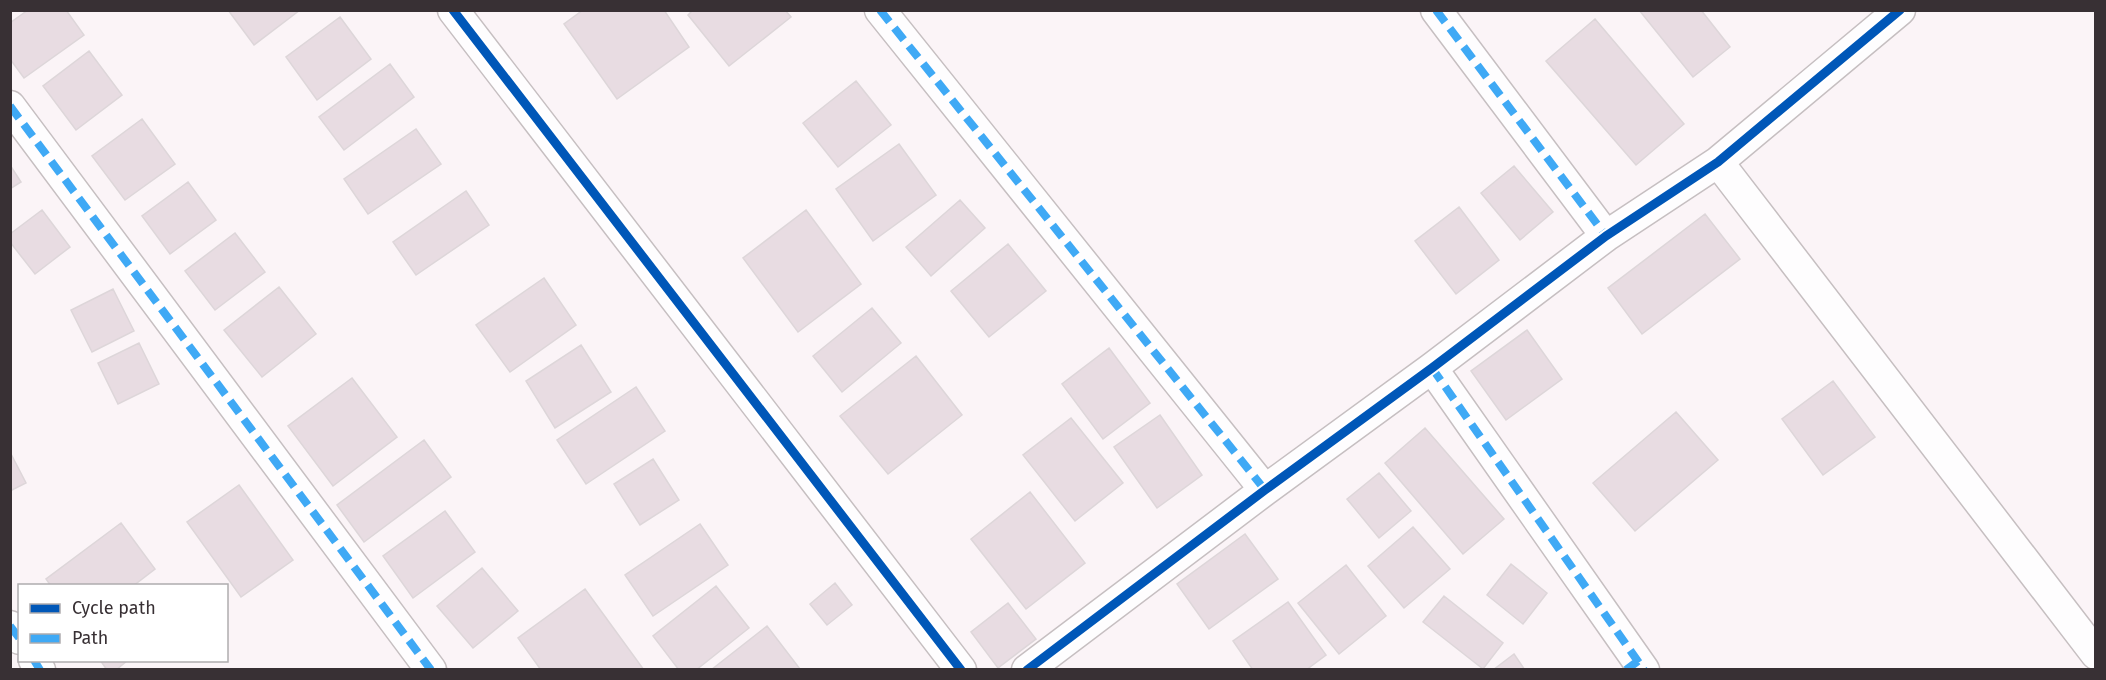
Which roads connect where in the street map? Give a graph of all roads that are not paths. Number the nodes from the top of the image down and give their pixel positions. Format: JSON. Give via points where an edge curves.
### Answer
{"nodes":[{"id":1,"x":453,"y":10,"type":"edge"},
{"id":2,"x":880,"y":10,"type":"edge"},
{"id":3,"x":1436,"y":10,"type":"edge"},
{"id":4,"x":1900,"y":10,"type":"edge"},
{"id":5,"x":10,"y":106,"type":"edge"},
{"id":6,"x":1718,"y":162,"type":"junction"},
{"id":7,"x":1606,"y":236,"type":"junction"},
{"id":8,"x":1432,"y":368,"type":"junction"},
{"id":9,"x":1264,"y":490,"type":"junction"},
{"id":10,"x":2096,"y":654,"type":"edge"},
{"id":11,"x":1636,"y":666,"type":"edge"},
{"id":12,"x":431,"y":669,"type":"edge"},
{"id":13,"x":961,"y":669,"type":"edge"},
{"id":14,"x":1027,"y":669,"type":"edge"}],
"edges":[{"from":1,"to":13,"type":"street"},
{"from":2,"to":9,"type":"street"},
{"from":3,"to":7,"type":"street"},
{"from":4,"to":6,"type":"street"},
{"from":5,"to":12,"type":"street"},
{"from":6,"to":7,"type":"street"},
{"from":6,"to":10,"type":"street"},
{"from":7,"to":8,"type":"street"},
{"from":8,"to":9,"type":"street"},
{"from":8,"to":11,"type":"street"},
{"from":9,"to":14,"type":"street"}]}
